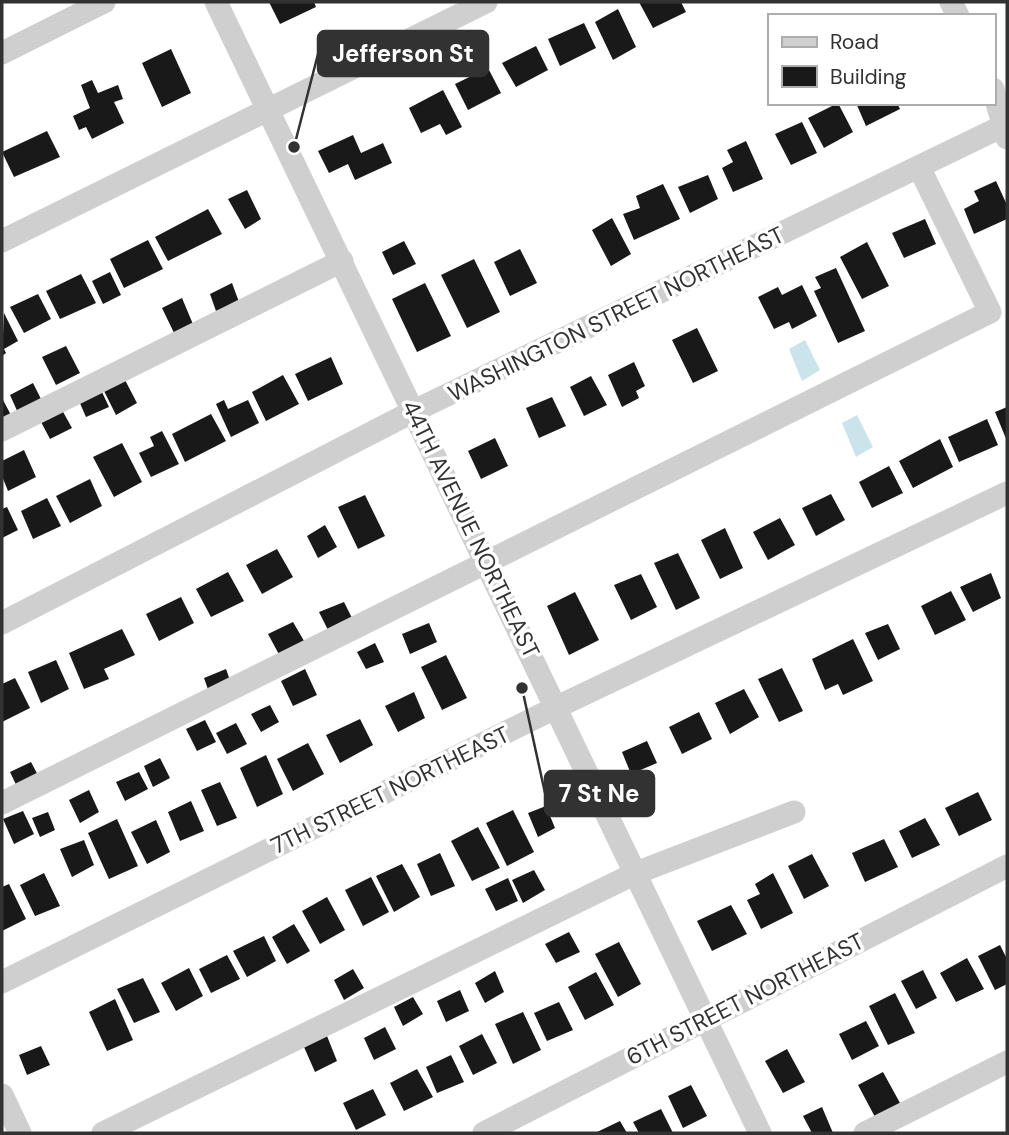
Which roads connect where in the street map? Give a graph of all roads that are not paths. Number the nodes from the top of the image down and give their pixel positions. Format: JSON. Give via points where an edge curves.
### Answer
{"nodes":[{"id":1,"x":104,"y":2,"type":"edge"},
{"id":2,"x":216,"y":2,"type":"edge"},
{"id":3,"x":486,"y":2,"type":"edge"},
{"id":4,"x":2,"y":53,"type":"edge"},
{"id":5,"x":995,"y":93,"type":"edge"},
{"id":6,"x":269,"y":110,"type":"junction"},
{"id":7,"x":1005,"y":129,"type":"edge"},
{"id":8,"x":919,"y":167,"type":"junction"},
{"id":9,"x":2,"y":241,"type":"edge"},
{"id":10,"x":342,"y":261,"type":"junction"},
{"id":11,"x":414,"y":411,"type":"junction"},
{"id":12,"x":2,"y":430,"type":"edge"},
{"id":13,"x":1007,"y":493,"type":"edge"},
{"id":14,"x":486,"y":560,"type":"junction"},
{"id":15,"x":2,"y":623,"type":"edge"},
{"id":16,"x":557,"y":707,"type":"junction"},
{"id":17,"x":2,"y":803,"type":"edge"},
{"id":18,"x":794,"y":812,"type":"dead end"},
{"id":19,"x":1007,"y":866,"type":"edge"},
{"id":20,"x":636,"y":873,"type":"junction"},
{"id":21,"x":2,"y":982,"type":"edge"},
{"id":22,"x":706,"y":1020,"type":"junction"},
{"id":23,"x":1007,"y":1062,"type":"edge"},
{"id":24,"x":2,"y":1096,"type":"edge"},
{"id":25,"x":20,"y":1133,"type":"edge"},
{"id":26,"x":103,"y":1133,"type":"edge"},
{"id":27,"x":484,"y":1133,"type":"edge"},
{"id":28,"x":760,"y":1133,"type":"edge"},
{"id":29,"x":865,"y":1133,"type":"edge"}],
"edges":[{"from":1,"to":4,"type":"street"},
{"from":2,"to":6,"type":"street","name":"44TH AVENUE NORTHEAST"},
{"from":3,"to":6,"type":"street"},
{"from":5,"to":7,"type":"street"},
{"from":6,"to":9,"type":"street"},
{"from":6,"to":10,"type":"street","name":"44TH AVENUE NORTHEAST"},
{"from":7,"to":8,"type":"street","name":"WASHINGTON STREET NORTHEAST"},
{"from":8,"to":11,"type":"street","name":"WASHINGTON STREET NORTHEAST"},
{"from":8,"to":14,"type":"street","via":[[990,312]]},
{"from":10,"to":11,"type":"street","name":"44TH AVENUE NORTHEAST"},
{"from":10,"to":12,"type":"street"},
{"from":11,"to":14,"type":"street","name":"44TH AVENUE NORTHEAST"},
{"from":11,"to":15,"type":"street","name":"WASHINGTON STREET NORTHEAST"},
{"from":13,"to":16,"type":"street","name":"7TH STREET NORTHEAST"},
{"from":14,"to":16,"type":"street","name":"44TH AVENUE NORTHEAST"},
{"from":14,"to":17,"type":"street"},
{"from":16,"to":20,"type":"street","name":"44TH AVENUE NORTHEAST"},
{"from":16,"to":21,"type":"street","name":"7TH STREET NORTHEAST"},
{"from":18,"to":20,"type":"street"},
{"from":19,"to":22,"type":"street","name":"6TH STREET NORTHEAST"},
{"from":20,"to":22,"type":"street","name":"44TH AVENUE NORTHEAST"},
{"from":20,"to":26,"type":"street"},
{"from":22,"to":27,"type":"street","name":"6TH STREET NORTHEAST"},
{"from":22,"to":28,"type":"street","name":"44TH AVENUE NORTHEAST"},
{"from":23,"to":29,"type":"street"},
{"from":24,"to":25,"type":"street"}]}
